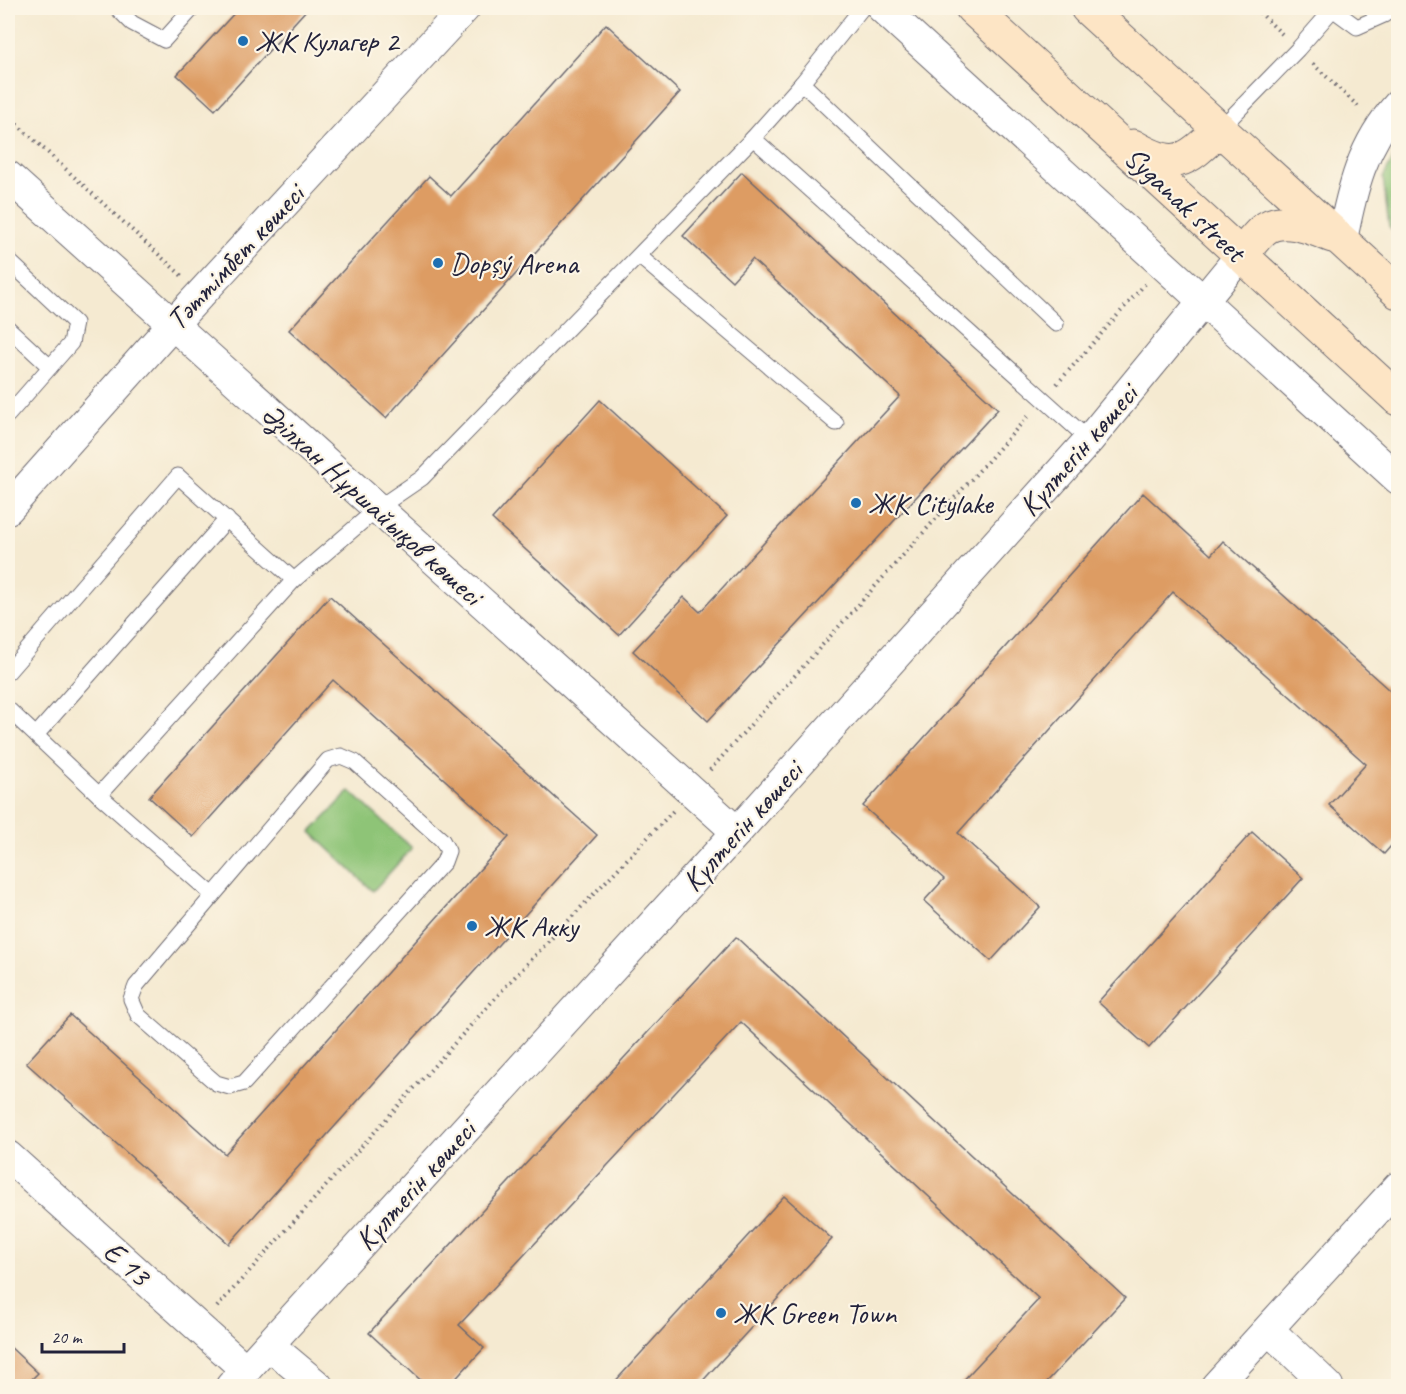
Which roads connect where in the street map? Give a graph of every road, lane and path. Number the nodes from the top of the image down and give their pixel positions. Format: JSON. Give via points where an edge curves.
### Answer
{"nodes":[{"id":1,"x":117,"y":8,"type":"edge"},
{"id":2,"x":193,"y":8,"type":"edge"},
{"id":3,"x":465,"y":8,"type":"edge"},
{"id":4,"x":862,"y":8,"type":"edge"},
{"id":5,"x":882,"y":8,"type":"edge"},
{"id":6,"x":972,"y":8,"type":"edge"},
{"id":7,"x":1087,"y":8,"type":"edge"},
{"id":8,"x":1255,"y":8,"type":"edge"},
{"id":9,"x":1332,"y":8,"type":"edge"},
{"id":10,"x":1391,"y":8,"type":"edge"},
{"id":11,"x":1298,"y":49,"type":"junction"},
{"id":12,"x":802,"y":83,"type":"junction"},
{"id":13,"x":8,"y":116,"type":"edge"},
{"id":14,"x":1389,"y":116,"type":"edge"},
{"id":15,"x":1103,"y":128,"type":"junction"},
{"id":16,"x":1220,"y":129,"type":"junction"},
{"id":17,"x":753,"y":138,"type":"junction"},
{"id":18,"x":14,"y":193,"type":"edge"},
{"id":19,"x":1342,"y":240,"type":"junction"},
{"id":20,"x":1241,"y":255,"type":"junction"},
{"id":21,"x":639,"y":256,"type":"junction"},
{"id":22,"x":8,"y":260,"type":"edge"},
{"id":23,"x":1149,"y":280,"type":"dead end"},
{"id":24,"x":1398,"y":292,"type":"edge"},
{"id":25,"x":201,"y":294,"type":"junction"},
{"id":26,"x":1204,"y":302,"type":"junction"},
{"id":27,"x":1056,"y":324,"type":"dead end"},
{"id":28,"x":172,"y":325,"type":"junction"},
{"id":29,"x":8,"y":328,"type":"edge"},
{"id":30,"x":50,"y":367,"type":"junction"},
{"id":31,"x":1043,"y":399,"type":"junction"},
{"id":32,"x":1398,"y":399,"type":"edge"},
{"id":33,"x":8,"y":415,"type":"edge"},
{"id":34,"x":836,"y":423,"type":"dead end"},
{"id":35,"x":1089,"y":440,"type":"junction"},
{"id":36,"x":1398,"y":479,"type":"edge"},
{"id":37,"x":378,"y":508,"type":"junction"},
{"id":38,"x":8,"y":509,"type":"edge"},
{"id":39,"x":226,"y":519,"type":"junction"},
{"id":40,"x":294,"y":580,"type":"junction"},
{"id":41,"x":8,"y":672,"type":"edge"},
{"id":42,"x":8,"y":708,"type":"edge"},
{"id":43,"x":36,"y":735,"type":"junction"},
{"id":44,"x":692,"y":791,"type":"junction"},
{"id":45,"x":99,"y":795,"type":"junction"},
{"id":46,"x":737,"y":832,"type":"junction"},
{"id":47,"x":213,"y":895,"type":"junction"},
{"id":48,"x":8,"y":1156,"type":"edge"},
{"id":49,"x":1398,"y":1187,"type":"edge"},
{"id":50,"x":198,"y":1328,"type":"junction"},
{"id":51,"x":1269,"y":1330,"type":"junction"},
{"id":52,"x":269,"y":1345,"type":"junction"},
{"id":53,"x":238,"y":1378,"type":"edge"},
{"id":54,"x":318,"y":1386,"type":"edge"},
{"id":55,"x":1216,"y":1386,"type":"edge"},
{"id":56,"x":1328,"y":1386,"type":"edge"}],
"edges":[{"from":1,"to":2,"type":"lane","via":[[132,23],[164,40]]},
{"from":3,"to":25,"type":"street","name":"Тәттімбет көшесі"},
{"from":4,"to":12,"type":"lane"},
{"from":5,"to":26,"type":"street"},
{"from":6,"to":15,"type":"main road","name":"Syganak street"},
{"from":7,"to":16,"type":"main road"},
{"from":8,"to":11,"type":"path"},
{"from":9,"to":10,"type":"lane","via":[[1357,27]]},
{"from":9,"to":11,"type":"lane"},
{"from":11,"to":14,"type":"path"},
{"from":11,"to":16,"type":"lane"},
{"from":12,"to":17,"type":"lane"},
{"from":12,"to":27,"type":"lane"},
{"from":13,"to":25,"type":"path"},
{"from":14,"to":19,"type":"street","via":[[1354,183]]},
{"from":15,"to":16,"type":"main road","via":[[1154,158],[1167,161],[1191,157]]},
{"from":15,"to":20,"type":"main road","name":"Syganak street"},
{"from":16,"to":19,"type":"main road"},
{"from":17,"to":21,"type":"lane"},
{"from":17,"to":31,"type":"lane"},
{"from":18,"to":28,"type":"street","name":"Әзілхан Нұршайықов көшесі"},
{"from":19,"to":20,"type":"main road","via":[[1308,226],[1280,223],[1265,228]]},
{"from":19,"to":24,"type":"main road"},
{"from":20,"to":26,"type":"street","name":"Күлтегін көшесі"},
{"from":20,"to":32,"type":"main road","name":"Syganak street"},
{"from":21,"to":34,"type":"lane"},
{"from":21,"to":37,"type":"lane","via":[[422,478]]},
{"from":22,"to":30,"type":"lane","via":[[75,323],[72,343]]},
{"from":23,"to":31,"type":"path"},
{"from":25,"to":28,"type":"street","name":"Тәттімбет көшесі"},
{"from":26,"to":35,"type":"street","name":"Күлтегін көшесі"},
{"from":26,"to":36,"type":"street"},
{"from":28,"to":37,"type":"street","name":"Әзілхан Нұршайықов көшесі"},
{"from":28,"to":38,"type":"street","name":"Тәттімбет көшесі"},
{"from":29,"to":30,"type":"lane"},
{"from":30,"to":33,"type":"lane"},
{"from":31,"to":35,"type":"lane"},
{"from":31,"to":44,"type":"path"},
{"from":35,"to":46,"type":"street","name":"Күлтегін көшесі"},
{"from":37,"to":40,"type":"lane"},
{"from":37,"to":44,"type":"street","name":"Әзілхан Нұршайықов көшесі"},
{"from":39,"to":40,"type":"lane"},
{"from":39,"to":41,"type":"lane","via":[[178,476]]},
{"from":39,"to":43,"type":"lane"},
{"from":40,"to":45,"type":"lane"},
{"from":42,"to":43,"type":"lane"},
{"from":43,"to":45,"type":"lane"},
{"from":44,"to":46,"type":"street","name":"Әзілхан Нұршайықов көшесі"},
{"from":44,"to":50,"type":"path","via":[[507,985]]},
{"from":45,"to":47,"type":"lane"},
{"from":46,"to":52,"type":"street","name":"Күлтегін көшесі"},
{"from":47,"to":47,"type":"lane","via":[[136,986],[131,999],[138,1015],[216,1083],[230,1087],[244,1083],[444,862],[448,851],[442,840],[355,762],[341,756],[328,760]]},
{"from":48,"to":50,"type":"street","name":"E 13"},
{"from":49,"to":51,"type":"street"},
{"from":50,"to":53,"type":"street","name":"E 13"},
{"from":51,"to":55,"type":"street"},
{"from":51,"to":56,"type":"street"},
{"from":52,"to":53,"type":"street","name":"Күлтегін көшесі"},
{"from":52,"to":54,"type":"street"}]}
